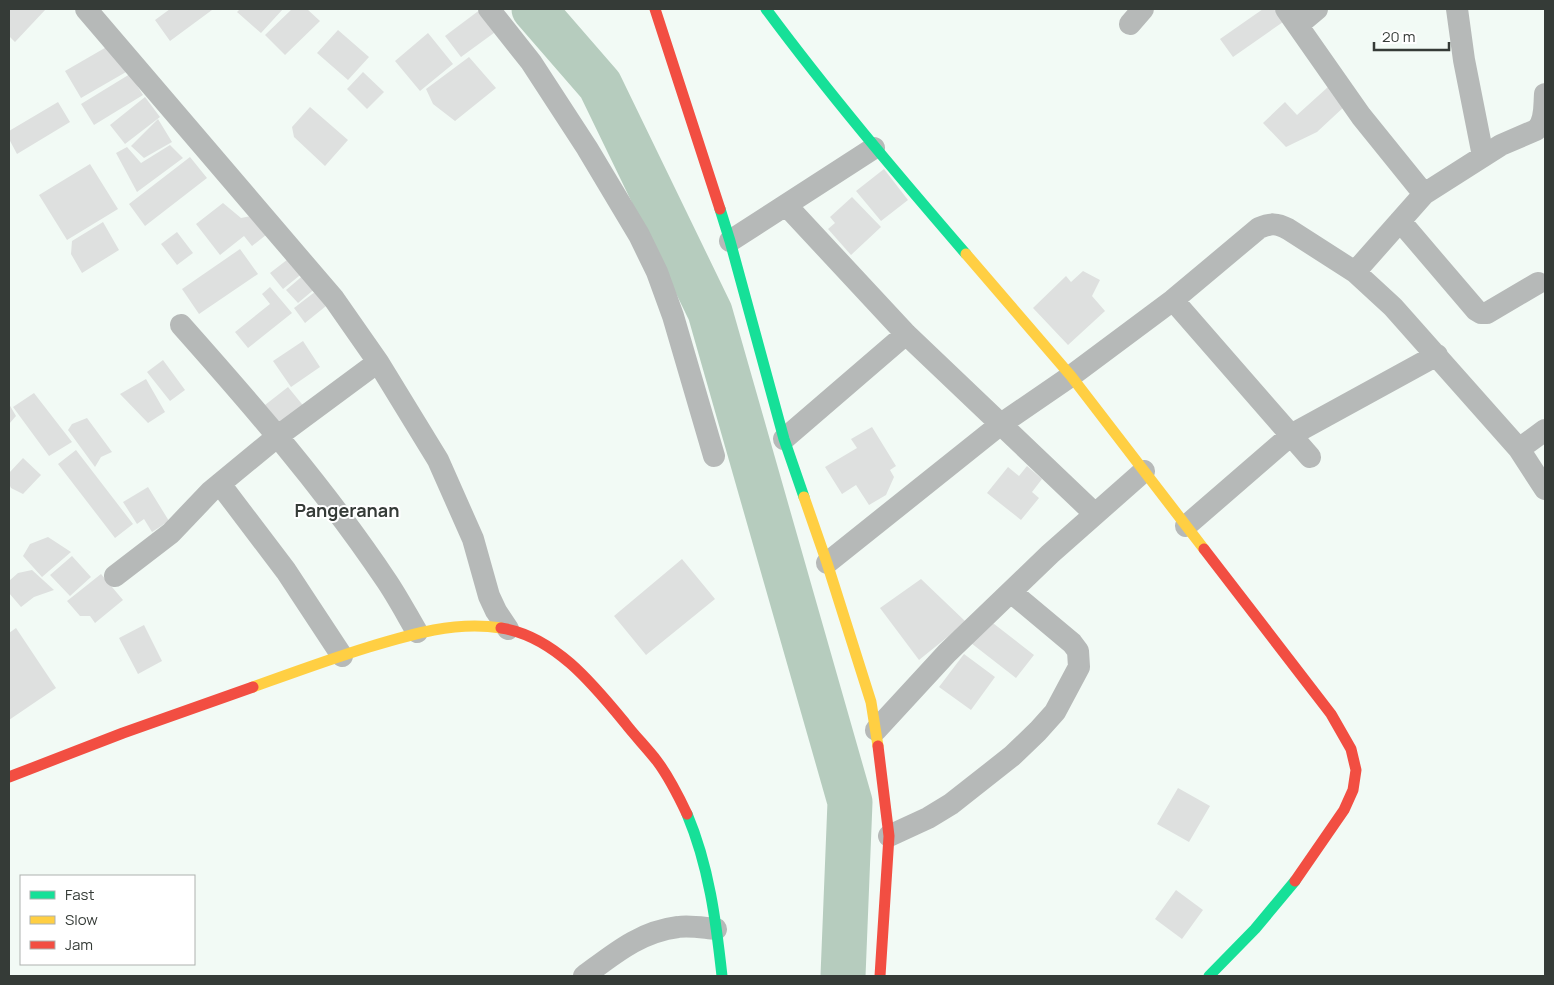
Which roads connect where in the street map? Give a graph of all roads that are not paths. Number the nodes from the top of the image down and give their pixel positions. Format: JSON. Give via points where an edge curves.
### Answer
{"nodes":[{"id":1,"x":86,"y":9,"type":"edge"},
{"id":2,"x":489,"y":9,"type":"edge"},
{"id":3,"x":655,"y":9,"type":"edge"},
{"id":4,"x":766,"y":9,"type":"edge"},
{"id":5,"x":1317,"y":9,"type":"edge"},
{"id":6,"x":1457,"y":9,"type":"edge"},
{"id":7,"x":1292,"y":17,"type":"edge"},
{"id":8,"x":1545,"y":94,"type":"edge"},
{"id":9,"x":874,"y":148,"type":"junction"},
{"id":10,"x":1490,"y":151,"type":"junction"},
{"id":11,"x":1424,"y":194,"type":"junction"},
{"id":12,"x":786,"y":205,"type":"junction"},
{"id":13,"x":1400,"y":221,"type":"junction"},
{"id":14,"x":730,"y":241,"type":"junction"},
{"id":15,"x":1355,"y":272,"type":"junction"},
{"id":16,"x":1538,"y":283,"type":"dead end"},
{"id":17,"x":1173,"y":300,"type":"junction"},
{"id":18,"x":181,"y":325,"type":"dead end"},
{"id":19,"x":906,"y":334,"type":"junction"},
{"id":20,"x":1437,"y":356,"type":"junction"},
{"id":21,"x":378,"y":362,"type":"junction"},
{"id":22,"x":1072,"y":376,"type":"junction"},
{"id":23,"x":1001,"y":424,"type":"junction"},
{"id":24,"x":1545,"y":430,"type":"edge"},
{"id":25,"x":1291,"y":435,"type":"junction"},
{"id":26,"x":278,"y":436,"type":"junction"},
{"id":27,"x":784,"y":438,"type":"junction"},
{"id":28,"x":1519,"y":449,"type":"junction"},
{"id":29,"x":714,"y":456,"type":"dead end"},
{"id":30,"x":1310,"y":457,"type":"dead end"},
{"id":31,"x":1144,"y":471,"type":"junction"},
{"id":32,"x":220,"y":484,"type":"junction"},
{"id":33,"x":1545,"y":489,"type":"edge"},
{"id":34,"x":1096,"y":514,"type":"junction"},
{"id":35,"x":1186,"y":526,"type":"junction"},
{"id":36,"x":827,"y":563,"type":"junction"},
{"id":37,"x":115,"y":576,"type":"dead end"},
{"id":38,"x":1011,"y":592,"type":"junction"},
{"id":39,"x":508,"y":629,"type":"junction"},
{"id":40,"x":417,"y":632,"type":"junction"},
{"id":41,"x":342,"y":656,"type":"junction"},
{"id":42,"x":876,"y":730,"type":"junction"},
{"id":43,"x":9,"y":777,"type":"edge"},
{"id":44,"x":889,"y":836,"type":"junction"},
{"id":45,"x":716,"y":928,"type":"junction"},
{"id":46,"x":584,"y":976,"type":"edge"},
{"id":47,"x":722,"y":976,"type":"edge"},
{"id":48,"x":880,"y":976,"type":"edge"},
{"id":49,"x":1209,"y":976,"type":"edge"}],
"edges":[{"from":1,"to":21,"type":"street","via":[[334,299]]},
{"from":2,"to":29,"type":"street","via":[[531,62],[639,235],[673,316]]},
{"from":3,"to":14,"type":"street"},
{"from":4,"to":9,"type":"street"},
{"from":5,"to":7,"type":"street"},
{"from":6,"to":10,"type":"street","via":[[1464,60]]},
{"from":7,"to":11,"type":"street","via":[[1360,116]]},
{"from":8,"to":10,"type":"street","via":[[1541,126]]},
{"from":9,"to":12,"type":"street"},
{"from":9,"to":22,"type":"street"},
{"from":10,"to":11,"type":"street"},
{"from":11,"to":13,"type":"street"},
{"from":12,"to":14,"type":"street"},
{"from":12,"to":19,"type":"street"},
{"from":13,"to":15,"type":"street"},
{"from":13,"to":16,"type":"street","via":[[1481,313]]},
{"from":14,"to":27,"type":"street"},
{"from":15,"to":17,"type":"street","via":[[1288,229],[1273,223],[1259,228]]},
{"from":15,"to":20,"type":"street","via":[[1393,307]]},
{"from":17,"to":22,"type":"street"},
{"from":17,"to":25,"type":"street"},
{"from":18,"to":26,"type":"street"},
{"from":19,"to":23,"type":"street"},
{"from":19,"to":27,"type":"street"},
{"from":20,"to":25,"type":"street"},
{"from":20,"to":28,"type":"street"},
{"from":21,"to":26,"type":"street"},
{"from":21,"to":39,"type":"street","via":[[438,460],[473,539],[489,596]]},
{"from":22,"to":23,"type":"street"},
{"from":22,"to":31,"type":"street"},
{"from":23,"to":34,"type":"street"},
{"from":23,"to":36,"type":"street"},
{"from":24,"to":28,"type":"street"},
{"from":25,"to":30,"type":"street"},
{"from":25,"to":35,"type":"street"},
{"from":26,"to":32,"type":"street"},
{"from":26,"to":40,"type":"street","via":[[368,554]]},
{"from":27,"to":36,"type":"street"},
{"from":28,"to":33,"type":"street"},
{"from":31,"to":34,"type":"street"},
{"from":31,"to":35,"type":"street"},
{"from":32,"to":37,"type":"street","via":[[171,533]]},
{"from":32,"to":41,"type":"street","via":[[286,570]]},
{"from":34,"to":38,"type":"street"},
{"from":35,"to":49,"type":"street","via":[[1331,714],[1351,749],[1356,770],[1353,790],[1344,810],[1303,869],[1255,929]]},
{"from":36,"to":42,"type":"street","via":[[871,702]]},
{"from":38,"to":42,"type":"street"},
{"from":38,"to":44,"type":"street","via":[[1072,643],[1078,651],[1079,667],[1055,712],[1012,756],[951,804]]},
{"from":39,"to":40,"type":"street","via":[[478,625]]},
{"from":39,"to":45,"type":"street","via":[[565,657],[593,683],[661,767],[680,798],[696,837],[709,881]]},
{"from":40,"to":41,"type":"street"},
{"from":41,"to":43,"type":"street"},
{"from":42,"to":44,"type":"street"},
{"from":44,"to":48,"type":"street"},
{"from":45,"to":46,"type":"street","via":[[680,926],[649,934],[624,946]]},
{"from":45,"to":47,"type":"street"}]}
